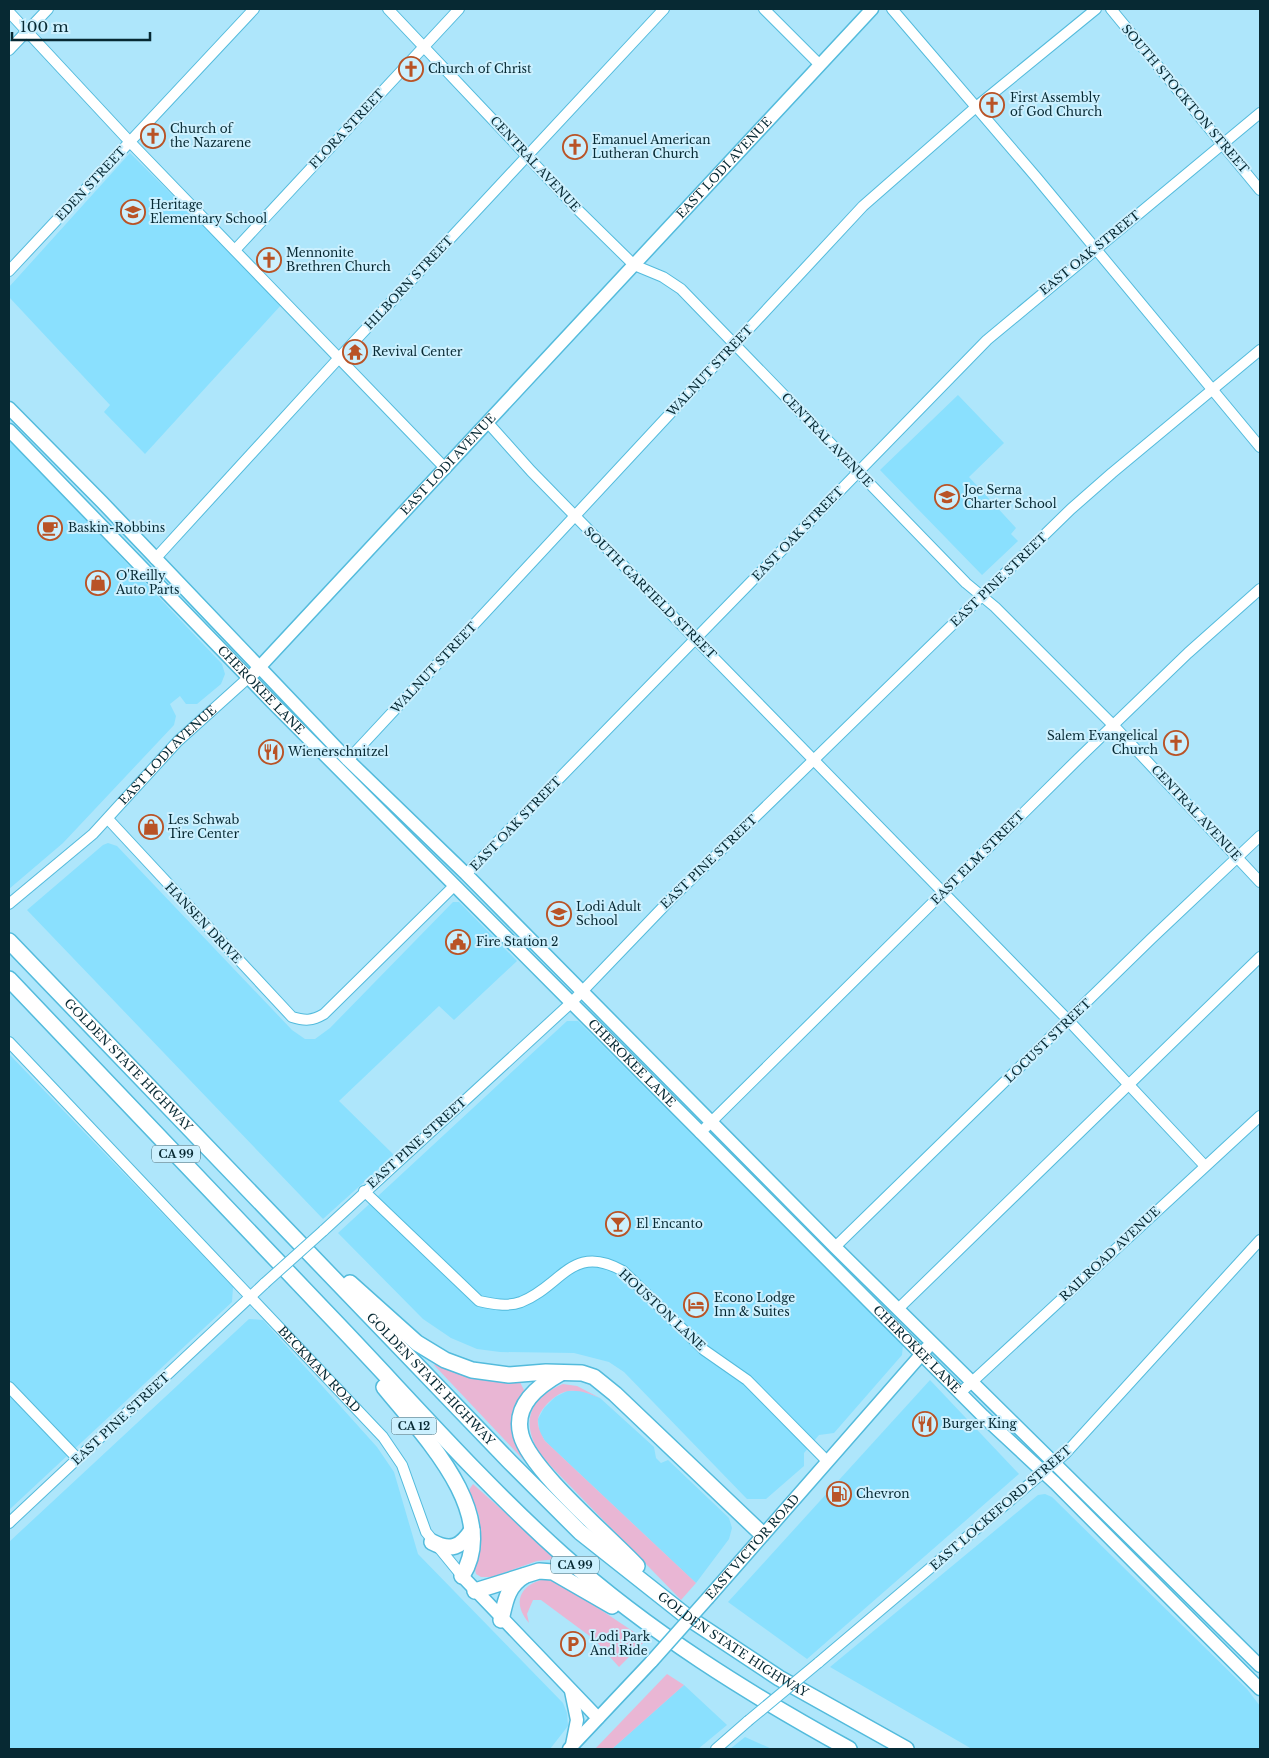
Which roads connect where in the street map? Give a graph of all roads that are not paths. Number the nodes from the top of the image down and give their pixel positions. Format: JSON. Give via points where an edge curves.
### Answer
{"nodes":[{"id":1,"x":48,"y":9,"type":"edge"},
{"id":2,"x":254,"y":9,"type":"edge"},
{"id":3,"x":388,"y":9,"type":"edge"},
{"id":4,"x":459,"y":9,"type":"edge"},
{"id":5,"x":664,"y":9,"type":"edge"},
{"id":6,"x":764,"y":9,"type":"edge"},
{"id":7,"x":872,"y":9,"type":"edge"},
{"id":8,"x":892,"y":9,"type":"edge"},
{"id":9,"x":1096,"y":9,"type":"edge"},
{"id":10,"x":1110,"y":9,"type":"edge"},
{"id":11,"x":9,"y":12,"type":"edge"},
{"id":12,"x":27,"y":30,"type":"junction"},
{"id":13,"x":424,"y":47,"type":"junction"},
{"id":14,"x":9,"y":50,"type":"edge"},
{"id":15,"x":820,"y":65,"type":"junction"},
{"id":16,"x":976,"y":107,"type":"junction"},
{"id":17,"x":1260,"y":113,"type":"edge"},
{"id":18,"x":130,"y":142,"type":"junction"},
{"id":19,"x":1222,"y":144,"type":"junction"},
{"id":20,"x":528,"y":156,"type":"junction"},
{"id":21,"x":1260,"y":190,"type":"edge"},
{"id":22,"x":1095,"y":249,"type":"junction"},
{"id":23,"x":236,"y":250,"type":"junction"},
{"id":24,"x":634,"y":265,"type":"junction"},
{"id":25,"x":9,"y":272,"type":"edge"},
{"id":26,"x":736,"y":344,"type":"junction"},
{"id":27,"x":1260,"y":350,"type":"edge"},
{"id":28,"x":338,"y":359,"type":"junction"},
{"id":29,"x":1211,"y":390,"type":"junction"},
{"id":30,"x":9,"y":408,"type":"edge"},
{"id":31,"x":489,"y":424,"type":"junction"},
{"id":32,"x":9,"y":430,"type":"edge"},
{"id":33,"x":1260,"y":447,"type":"edge"},
{"id":34,"x":446,"y":469,"type":"junction"},
{"id":35,"x":858,"y":472,"type":"junction"},
{"id":36,"x":574,"y":516,"type":"junction"},
{"id":37,"x":156,"y":559,"type":"junction"},
{"id":38,"x":1260,"y":589,"type":"edge"},
{"id":39,"x":981,"y":597,"type":"junction"},
{"id":40,"x":696,"y":639,"type":"junction"},
{"id":41,"x":260,"y":668,"type":"junction"},
{"id":42,"x":248,"y":678,"type":"junction"},
{"id":43,"x":1114,"y":726,"type":"junction"},
{"id":44,"x":348,"y":760,"type":"junction"},
{"id":45,"x":814,"y":760,"type":"junction"},
{"id":46,"x":108,"y":819,"type":"junction"},
{"id":47,"x":1260,"y":836,"type":"edge"},
{"id":48,"x":1238,"y":857,"type":"junction"},
{"id":49,"x":466,"y":874,"type":"junction"},
{"id":50,"x":1260,"y":882,"type":"edge"},
{"id":51,"x":454,"y":885,"type":"junction"},
{"id":52,"x":942,"y":893,"type":"junction"},
{"id":53,"x":10,"y":903,"type":"edge"},
{"id":54,"x":9,"y":941,"type":"edge"},
{"id":55,"x":1260,"y":957,"type":"edge"},
{"id":56,"x":9,"y":979,"type":"edge"},
{"id":57,"x":582,"y":991,"type":"junction"},
{"id":58,"x":572,"y":1002,"type":"junction"},
{"id":59,"x":1069,"y":1021,"type":"junction"},
{"id":60,"x":9,"y":1042,"type":"edge"},
{"id":61,"x":1128,"y":1084,"type":"junction"},
{"id":62,"x":1260,"y":1116,"type":"edge"},
{"id":63,"x":711,"y":1122,"type":"junction"},
{"id":64,"x":700,"y":1132,"type":"junction"},
{"id":65,"x":1206,"y":1166,"type":"junction"},
{"id":66,"x":364,"y":1191,"type":"junction"},
{"id":67,"x":1260,"y":1240,"type":"edge"},
{"id":68,"x":835,"y":1247,"type":"junction"},
{"id":69,"x":310,"y":1255,"type":"junction"},
{"id":70,"x":252,"y":1296,"type":"junction"},
{"id":71,"x":898,"y":1308,"type":"junction"},
{"id":72,"x":342,"y":1329,"type":"junction"},
{"id":73,"x":932,"y":1342,"type":"junction"},
{"id":74,"x":922,"y":1354,"type":"junction"},
{"id":75,"x":561,"y":1373,"type":"junction"},
{"id":76,"x":972,"y":1381,"type":"junction"},
{"id":77,"x":9,"y":1387,"type":"edge"},
{"id":78,"x":960,"y":1393,"type":"junction"},
{"id":79,"x":78,"y":1459,"type":"junction"},
{"id":80,"x":827,"y":1461,"type":"junction"},
{"id":81,"x":1056,"y":1462,"type":"junction"},
{"id":82,"x":1044,"y":1473,"type":"junction"},
{"id":83,"x":9,"y":1523,"type":"edge"},
{"id":84,"x":472,"y":1530,"type":"junction"},
{"id":85,"x":762,"y":1534,"type":"junction"},
{"id":86,"x":432,"y":1542,"type":"junction"},
{"id":87,"x":529,"y":1573,"type":"junction"},
{"id":88,"x":462,"y":1576,"type":"junction"},
{"id":89,"x":475,"y":1591,"type":"junction"},
{"id":90,"x":676,"y":1607,"type":"junction"},
{"id":91,"x":501,"y":1620,"type":"junction"},
{"id":92,"x":680,"y":1646,"type":"junction"},
{"id":93,"x":1260,"y":1666,"type":"edge"},
{"id":94,"x":1260,"y":1689,"type":"edge"},
{"id":95,"x":571,"y":1691,"type":"junction"},
{"id":96,"x":598,"y":1718,"type":"junction"},
{"id":97,"x":570,"y":1748,"type":"edge"},
{"id":98,"x":716,"y":1749,"type":"edge"},
{"id":99,"x":849,"y":1749,"type":"edge"},
{"id":100,"x":906,"y":1749,"type":"edge"}],
"edges":[{"from":1,"to":12,"type":"street"},
{"from":2,"to":18,"type":"street","name":"EDEN STREET"},
{"from":3,"to":13,"type":"street","name":"CENTRAL AVENUE"},
{"from":4,"to":13,"type":"street","name":"FLORA STREET"},
{"from":5,"to":20,"type":"street","name":"HILBORN STREET"},
{"from":6,"to":15,"type":"street"},
{"from":7,"to":15,"type":"main road","name":"EAST LODI AVENUE"},
{"from":8,"to":16,"type":"street"},
{"from":9,"to":16,"type":"street","name":"WALNUT STREET"},
{"from":10,"to":19,"type":"street","name":"SOUTH STOCKTON STREET"},
{"from":11,"to":12,"type":"street"},
{"from":12,"to":14,"type":"street"},
{"from":12,"to":18,"type":"street"},
{"from":13,"to":20,"type":"street","name":"CENTRAL AVENUE"},
{"from":13,"to":23,"type":"street","name":"FLORA STREET"},
{"from":15,"to":24,"type":"main road","name":"EAST LODI AVENUE"},
{"from":16,"to":22,"type":"street"},
{"from":16,"to":26,"type":"street","name":"WALNUT STREET","via":[[863,206]]},
{"from":17,"to":19,"type":"street","name":"EAST OAK STREET"},
{"from":18,"to":23,"type":"street"},
{"from":18,"to":25,"type":"street","name":"EDEN STREET"},
{"from":19,"to":21,"type":"street","name":"SOUTH STOCKTON STREET"},
{"from":19,"to":22,"type":"street","name":"EAST OAK STREET"},
{"from":20,"to":24,"type":"street","name":"CENTRAL AVENUE"},
{"from":20,"to":28,"type":"street","name":"HILBORN STREET"},
{"from":22,"to":29,"type":"street"},
{"from":22,"to":35,"type":"street","name":"EAST OAK STREET","via":[[987,340]]},
{"from":23,"to":28,"type":"street"},
{"from":24,"to":26,"type":"street","name":"CENTRAL AVENUE","via":[[663,276],[681,289]]},
{"from":24,"to":31,"type":"main road","name":"EAST LODI AVENUE"},
{"from":26,"to":35,"type":"street","name":"CENTRAL AVENUE"},
{"from":26,"to":36,"type":"street","name":"WALNUT STREET"},
{"from":27,"to":29,"type":"street","name":"EAST PINE STREET"},
{"from":28,"to":34,"type":"street"},
{"from":28,"to":37,"type":"street","name":"HILBORN STREET"},
{"from":29,"to":33,"type":"street"},
{"from":29,"to":39,"type":"street","name":"EAST PINE STREET","via":[[1112,473]]},
{"from":30,"to":37,"type":"main road","name":"CHEROKEE LANE"},
{"from":31,"to":34,"type":"main road","name":"EAST LODI AVENUE"},
{"from":31,"to":36,"type":"street","name":"SOUTH GARFIELD STREET"},
{"from":32,"to":42,"type":"main road","name":"CHEROKEE LANE"},
{"from":34,"to":41,"type":"main road","name":"EAST LODI AVENUE"},
{"from":35,"to":39,"type":"street","name":"CENTRAL AVENUE"},
{"from":35,"to":40,"type":"street","name":"EAST OAK STREET"},
{"from":36,"to":40,"type":"street","name":"SOUTH GARFIELD STREET"},
{"from":36,"to":44,"type":"street","name":"WALNUT STREET"},
{"from":37,"to":41,"type":"main road","name":"CHEROKEE LANE"},
{"from":38,"to":43,"type":"street","name":"EAST ELM STREET"},
{"from":39,"to":43,"type":"street","name":"CENTRAL AVENUE","via":[[995,607]]},
{"from":39,"to":45,"type":"street","name":"EAST PINE STREET"},
{"from":40,"to":45,"type":"street","name":"SOUTH GARFIELD STREET"},
{"from":40,"to":49,"type":"street","name":"EAST OAK STREET"},
{"from":41,"to":42,"type":"main road","name":"EAST LODI AVENUE"},
{"from":41,"to":44,"type":"main road","name":"CHEROKEE LANE"},
{"from":42,"to":46,"type":"street","name":"EAST LODI AVENUE","via":[[178,741]]},
{"from":42,"to":51,"type":"main road","name":"CHEROKEE LANE"},
{"from":43,"to":48,"type":"street","name":"CENTRAL AVENUE"},
{"from":43,"to":52,"type":"street","name":"EAST ELM STREET"},
{"from":44,"to":49,"type":"main road","name":"CHEROKEE LANE"},
{"from":45,"to":52,"type":"street","name":"SOUTH GARFIELD STREET"},
{"from":45,"to":57,"type":"street","name":"EAST PINE STREET"},
{"from":46,"to":51,"type":"street","name":"HANSEN DRIVE","via":[[292,1017],[303,1021],[314,1020],[324,1014]]},
{"from":46,"to":53,"type":"street","name":"EAST LODI AVENUE"},
{"from":47,"to":48,"type":"street","name":"LOCUST STREET"},
{"from":48,"to":50,"type":"street","name":"CENTRAL AVENUE"},
{"from":48,"to":59,"type":"street","name":"LOCUST STREET"},
{"from":49,"to":57,"type":"main road","name":"CHEROKEE LANE"},
{"from":51,"to":58,"type":"main road","name":"CHEROKEE LANE"},
{"from":52,"to":59,"type":"street","name":"SOUTH GARFIELD STREET"},
{"from":52,"to":63,"type":"street","name":"EAST ELM STREET"},
{"from":54,"to":69,"type":"highway","name":"GOLDEN STATE HIGHWAY","number":"CA 99"},
{"from":55,"to":61,"type":"street"},
{"from":56,"to":72,"type":"highway","name":"GOLDEN STATE HIGHWAY","number":"CA 99"},
{"from":57,"to":58,"type":"street","name":"EAST PINE STREET"},
{"from":57,"to":63,"type":"main road","name":"CHEROKEE LANE"},
{"from":58,"to":64,"type":"main road","name":"CHEROKEE LANE"},
{"from":58,"to":66,"type":"street","name":"EAST PINE STREET"},
{"from":59,"to":61,"type":"street","name":"SOUTH GARFIELD STREET"},
{"from":59,"to":68,"type":"street","name":"LOCUST STREET"},
{"from":60,"to":70,"type":"street","name":"BECKMAN ROAD"},
{"from":61,"to":65,"type":"street","name":"SOUTH GARFIELD STREET"},
{"from":61,"to":71,"type":"street"},
{"from":62,"to":65,"type":"street","name":"RAILROAD AVENUE"},
{"from":63,"to":64,"type":"street","name":"EAST ELM STREET"},
{"from":63,"to":68,"type":"main road","name":"CHEROKEE LANE"},
{"from":64,"to":74,"type":"main road","name":"CHEROKEE LANE"},
{"from":65,"to":76,"type":"street","name":"RAILROAD AVENUE"},
{"from":66,"to":70,"type":"street","name":"EAST PINE STREET","bridge":true},
{"from":66,"to":80,"type":"street","name":"HOUSTON LANE","via":[[479,1301],[496,1305],[520,1302],[582,1262],[596,1261],[616,1268],[637,1284],[704,1350],[747,1380]]},
{"from":67,"to":81,"type":"street","name":"EAST LOCKEFORD STREET"},
{"from":68,"to":71,"type":"main road","name":"CHEROKEE LANE"},
{"from":69,"to":75,"type":"highway","via":[[360,1290],[402,1330],[445,1360],[472,1370],[509,1375]]},
{"from":69,"to":90,"type":"highway","name":"GOLDEN STATE HIGHWAY","number":"CA 99","via":[[580,1532]]},
{"from":70,"to":79,"type":"street","name":"EAST PINE STREET"},
{"from":70,"to":86,"type":"street","name":"BECKMAN ROAD","via":[[394,1450]]},
{"from":71,"to":73,"type":"main road","name":"CHEROKEE LANE"},
{"from":72,"to":84,"type":"highway","number":"CA 12","via":[[362,1361],[448,1470],[462,1492]]},
{"from":72,"to":92,"type":"highway","name":"GOLDEN STATE HIGHWAY","number":"CA 99","via":[[451,1447],[526,1522],[627,1609]]},
{"from":73,"to":74,"type":"main road","name":"EAST VICTOR ROAD"},
{"from":73,"to":76,"type":"main road","name":"CHEROKEE LANE"},
{"from":74,"to":78,"type":"main road","name":"CHEROKEE LANE"},
{"from":74,"to":80,"type":"main road","name":"EAST VICTOR ROAD"},
{"from":75,"to":85,"type":"highway","via":[[582,1373],[604,1385]]},
{"from":75,"to":90,"type":"highway","via":[[536,1389],[528,1399],[520,1423],[525,1445],[572,1502]]},
{"from":76,"to":78,"type":"street","name":"RAILROAD AVENUE"},
{"from":76,"to":81,"type":"main road","name":"CHEROKEE LANE"},
{"from":77,"to":79,"type":"street"},
{"from":78,"to":82,"type":"main road","name":"CHEROKEE LANE"},
{"from":79,"to":83,"type":"street","name":"EAST PINE STREET"},
{"from":80,"to":85,"type":"main road","name":"EAST VICTOR ROAD"},
{"from":81,"to":82,"type":"street","name":"EAST LOCKEFORD STREET"},
{"from":81,"to":93,"type":"main road","name":"CHEROKEE LANE"},
{"from":82,"to":94,"type":"main road","name":"CHEROKEE LANE"},
{"from":82,"to":98,"type":"street","name":"EAST LOCKEFORD STREET","bridge":true},
{"from":84,"to":86,"type":"highway","via":[[456,1547]]},
{"from":84,"to":88,"type":"highway","number":"CA 12","via":[[473,1547],[469,1565]]},
{"from":85,"to":96,"type":"main road","name":"EAST VICTOR ROAD","bridge":true},
{"from":86,"to":88,"type":"street","name":"BECKMAN ROAD"},
{"from":87,"to":89,"type":"highway"},
{"from":87,"to":91,"type":"highway","via":[[510,1589]]},
{"from":87,"to":92,"type":"highway","via":[[539,1571],[560,1575]]},
{"from":88,"to":89,"type":"main road","name":"BECKMAN ROAD"},
{"from":89,"to":91,"type":"main road","name":"BECKMAN ROAD"},
{"from":90,"to":100,"type":"highway","name":"GOLDEN STATE HIGHWAY","number":"CA 99","via":[[779,1678]]},
{"from":91,"to":95,"type":"main road","name":"BECKMAN ROAD"},
{"from":92,"to":99,"type":"highway","name":"GOLDEN STATE HIGHWAY","number":"CA 99","via":[[780,1710]]},
{"from":95,"to":96,"type":"main road","name":"BECKMAN ROAD"},
{"from":95,"to":97,"type":"main road","via":[[577,1720]]},
{"from":96,"to":97,"type":"main road","name":"EAST VICTOR ROAD"}]}
